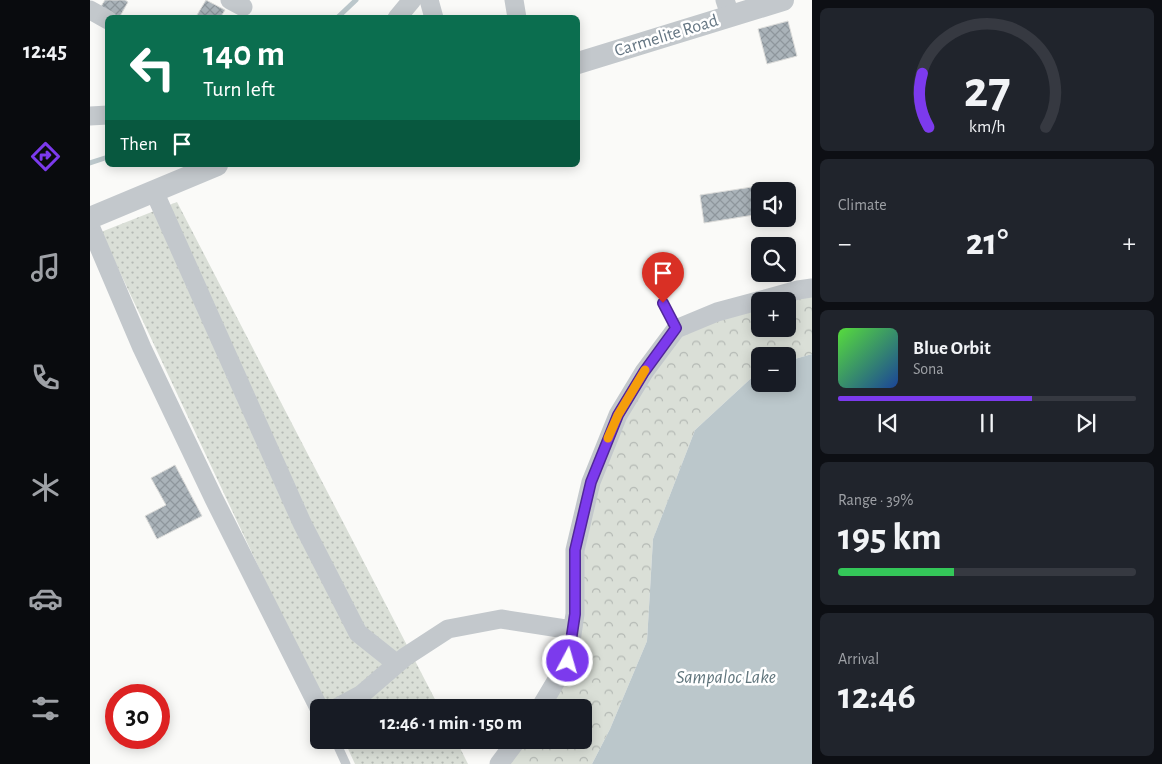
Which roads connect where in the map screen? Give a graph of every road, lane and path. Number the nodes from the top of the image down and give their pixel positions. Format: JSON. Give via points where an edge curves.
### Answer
{"nodes":[{"id":1,"x":412,"y":0,"type":"edge"},
{"id":2,"x":429,"y":0,"type":"edge"},
{"id":3,"x":514,"y":0,"type":"edge"},
{"id":4,"x":783,"y":0,"type":"edge"},
{"id":5,"x":728,"y":8,"type":"edge"},
{"id":6,"x":90,"y":10,"type":"edge"},
{"id":7,"x":400,"y":15,"type":"edge"},
{"id":8,"x":433,"y":15,"type":"edge"},
{"id":9,"x":516,"y":15,"type":"edge"},
{"id":10,"x":105,"y":18,"type":"edge"},
{"id":11,"x":580,"y":62,"type":"edge"},
{"id":12,"x":105,"y":115,"type":"edge"},
{"id":13,"x":90,"y":116,"type":"edge"},
{"id":14,"x":211,"y":167,"type":"edge"},
{"id":15,"x":154,"y":191,"type":"junction"},
{"id":16,"x":90,"y":218,"type":"edge"},
{"id":17,"x":90,"y":226,"type":"edge"},
{"id":18,"x":812,"y":288,"type":"edge"},
{"id":19,"x":663,"y":303,"type":"dead end"},
{"id":20,"x":676,"y":328,"type":"junction"},
{"id":21,"x":572,"y":630,"type":"junction"},
{"id":22,"x":397,"y":664,"type":"junction"},
{"id":23,"x":314,"y":699,"type":"edge"},
{"id":24,"x":353,"y":699,"type":"edge"},
{"id":25,"x":545,"y":699,"type":"edge"},
{"id":26,"x":339,"y":749,"type":"edge"},
{"id":27,"x":510,"y":749,"type":"edge"},
{"id":28,"x":346,"y":764,"type":"edge"},
{"id":29,"x":499,"y":764,"type":"edge"}],
"edges":[{"from":1,"to":7,"type":"street"},
{"from":2,"to":8,"type":"street"},
{"from":3,"to":9,"type":"street"},
{"from":4,"to":5,"type":"street","name":"Carmelite Road"},
{"from":5,"to":11,"type":"street","name":"Carmelite Road"},
{"from":6,"to":10,"type":"street"},
{"from":12,"to":13,"type":"street"},
{"from":14,"to":15,"type":"street"},
{"from":15,"to":16,"type":"street"},
{"from":15,"to":22,"type":"street","via":[[302,523],[358,633]]},
{"from":17,"to":23,"type":"street","via":[[142,348]]},
{"from":18,"to":20,"type":"street","via":[[717,312]]},
{"from":19,"to":20,"type":"lane"},
{"from":20,"to":21,"type":"street","via":[[618,415],[591,482],[575,550]]},
{"from":21,"to":22,"type":"street","via":[[501,619],[448,629]]},
{"from":21,"to":25,"type":"street","via":[[568,661]]},
{"from":22,"to":24,"type":"street"},
{"from":26,"to":28,"type":"lane"},
{"from":27,"to":29,"type":"street"}]}
